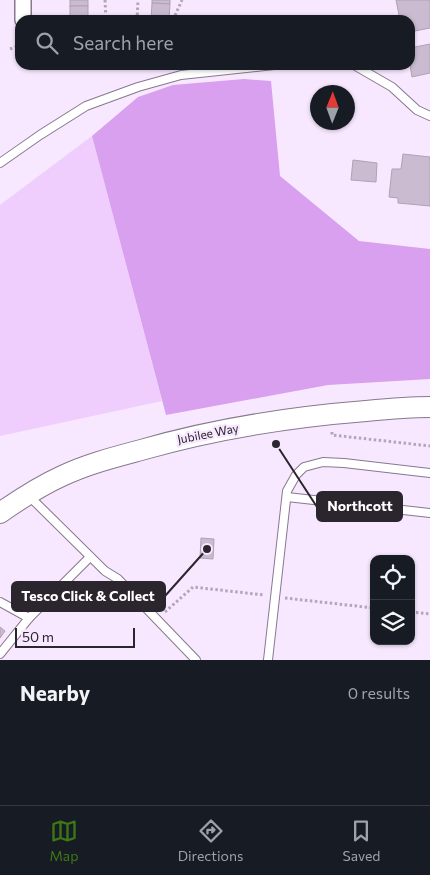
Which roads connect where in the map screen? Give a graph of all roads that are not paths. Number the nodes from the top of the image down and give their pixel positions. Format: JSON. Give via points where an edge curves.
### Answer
{"nodes":[{"id":1,"x":23,"y":0,"type":"edge"},
{"id":2,"x":23,"y":15,"type":"edge"},
{"id":3,"x":228,"y":70,"type":"edge"},
{"id":4,"x":363,"y":70,"type":"edge"},
{"id":5,"x":430,"y":116,"type":"edge"},
{"id":6,"x":0,"y":162,"type":"edge"},
{"id":7,"x":430,"y":407,"type":"edge"},
{"id":8,"x":430,"y":473,"type":"edge"},
{"id":9,"x":28,"y":494,"type":"junction"},
{"id":10,"x":287,"y":497,"type":"junction"},
{"id":11,"x":0,"y":513,"type":"edge"},
{"id":12,"x":430,"y":513,"type":"edge"},
{"id":13,"x":90,"y":557,"type":"junction"},
{"id":14,"x":0,"y":602,"type":"edge"},
{"id":15,"x":29,"y":618,"type":"junction"},
{"id":16,"x":0,"y":654,"type":"edge"},
{"id":17,"x":196,"y":660,"type":"edge"},
{"id":18,"x":268,"y":660,"type":"edge"}],
"edges":[{"from":1,"to":2,"type":"street"},
{"from":3,"to":6,"type":"lane","via":[[181,75],[86,106]]},
{"from":4,"to":5,"type":"lane","via":[[392,87],[416,110]]},
{"from":7,"to":9,"type":"street","name":"Jubilee Way","via":[[329,414],[178,439],[63,475]]},
{"from":8,"to":10,"type":"lane","via":[[323,462],[304,466],[287,491]]},
{"from":9,"to":11,"type":"street","name":"Jubilee Way"},
{"from":9,"to":13,"type":"lane"},
{"from":10,"to":12,"type":"lane"},
{"from":10,"to":18,"type":"lane"},
{"from":13,"to":15,"type":"lane"},
{"from":13,"to":17,"type":"lane","via":[[118,579]]},
{"from":14,"to":15,"type":"lane"},
{"from":15,"to":16,"type":"lane"}]}
